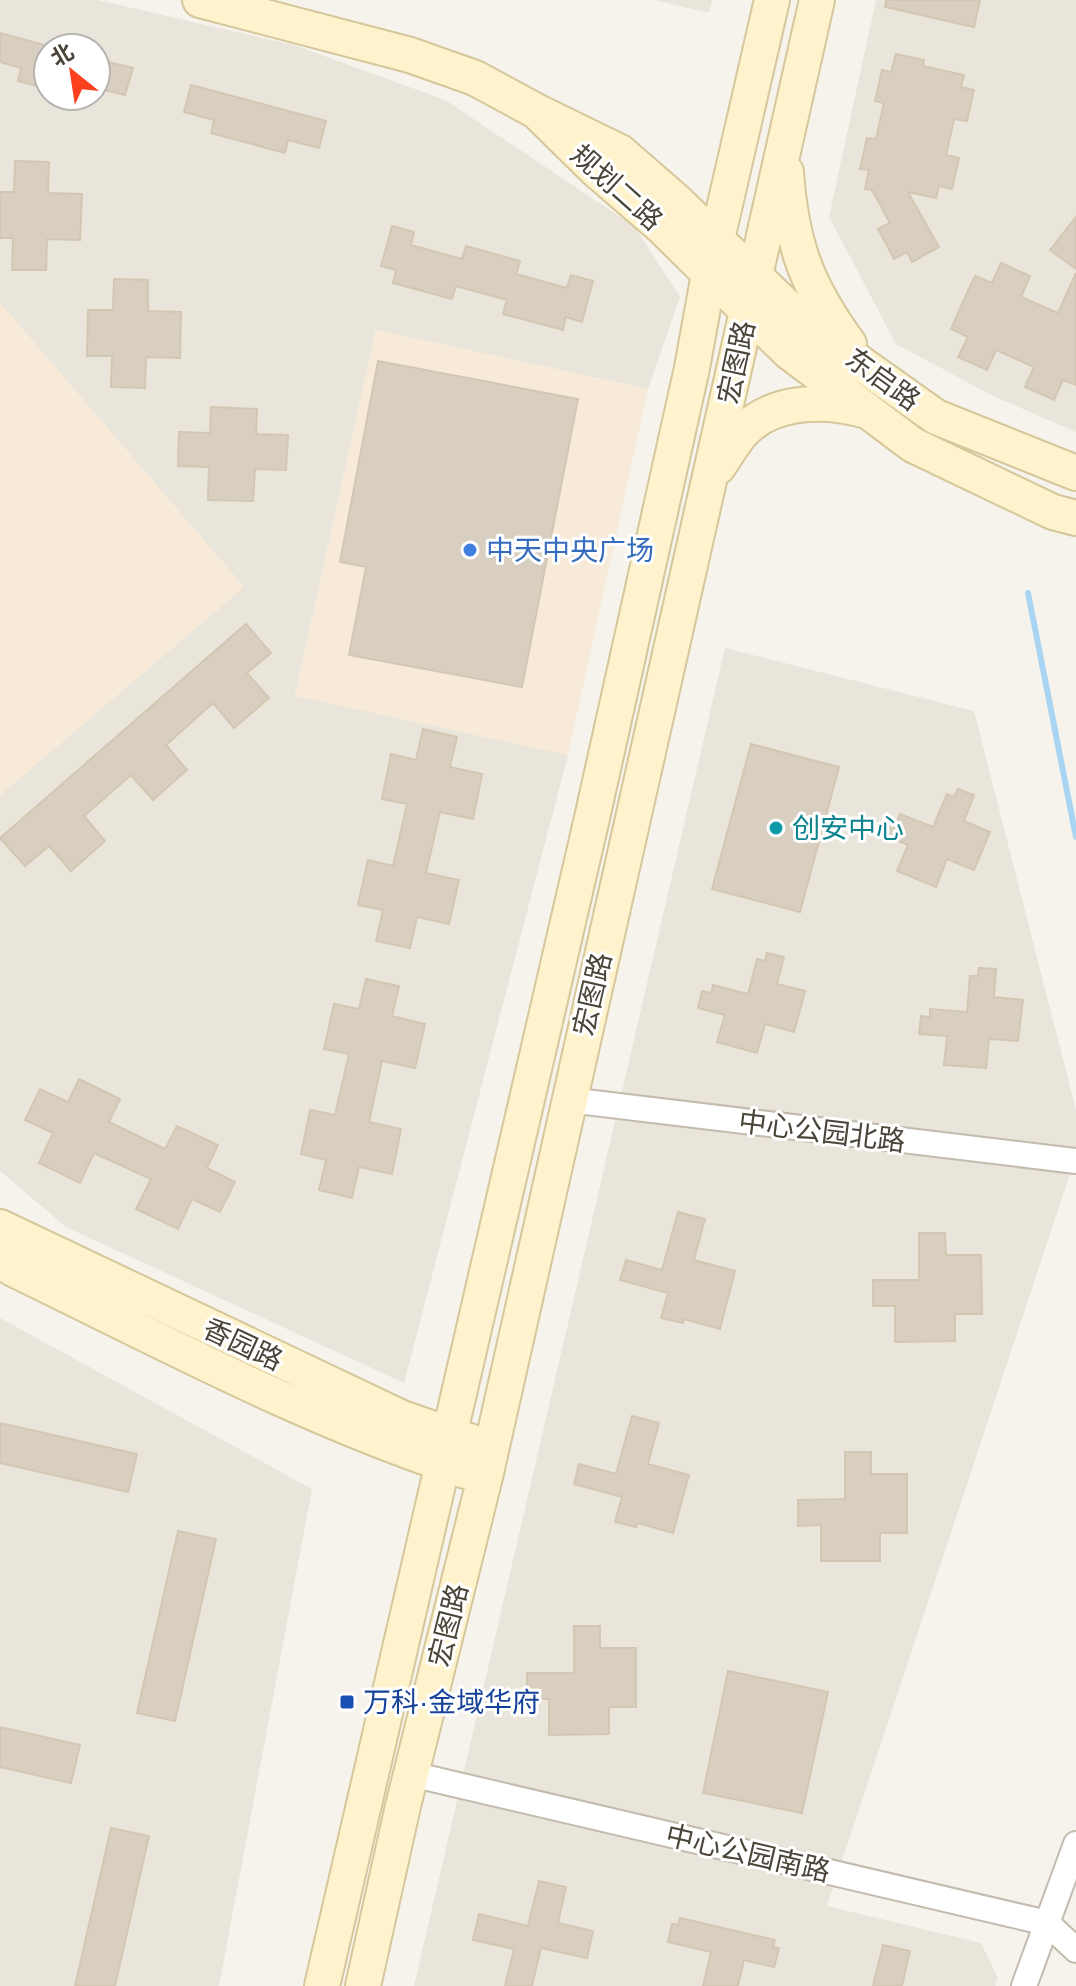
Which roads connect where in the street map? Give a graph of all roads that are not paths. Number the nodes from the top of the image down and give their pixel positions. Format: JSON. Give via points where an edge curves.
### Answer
{"nodes":[{"id":1,"x":200,"y":0,"type":"edge"},
{"id":2,"x":772,"y":0,"type":"edge"},
{"id":3,"x":817,"y":0,"type":"edge"},
{"id":4,"x":536,"y":111,"type":"junction"},
{"id":5,"x":784,"y":144,"type":"junction"},
{"id":6,"x":717,"y":241,"type":"junction"},
{"id":7,"x":709,"y":274,"type":"junction"},
{"id":8,"x":754,"y":276,"type":"junction"},
{"id":9,"x":746,"y":310,"type":"junction"},
{"id":10,"x":866,"y":367,"type":"junction"},
{"id":11,"x":868,"y":411,"type":"junction"},
{"id":12,"x":1076,"y":473,"type":"edge"},
{"id":13,"x":710,"y":479,"type":"junction"},
{"id":14,"x":1076,"y":518,"type":"edge"},
{"id":15,"x":569,"y":1100,"type":"junction"},
{"id":16,"x":1076,"y":1161,"type":"edge"},
{"id":17,"x":0,"y":1227,"type":"edge"},
{"id":18,"x":0,"y":1260,"type":"edge"},
{"id":19,"x":447,"y":1449,"type":"junction"},
{"id":20,"x":488,"y":1463,"type":"junction"},
{"id":21,"x":411,"y":1774,"type":"junction"},
{"id":22,"x":1076,"y":1844,"type":"edge"},
{"id":23,"x":1047,"y":1923,"type":"junction"},
{"id":24,"x":1076,"y":1950,"type":"edge"},
{"id":25,"x":322,"y":1986,"type":"edge"},
{"id":26,"x":363,"y":1986,"type":"edge"},
{"id":27,"x":1024,"y":1986,"type":"edge"}],
"edges":[{"from":1,"to":4,"type":"main road","via":[[410,55],[475,78]]},
{"from":2,"to":6,"type":"main road","name":"宏图路"},
{"from":3,"to":5,"type":"main road","name":"宏图路"},
{"from":4,"to":6,"type":"main road","name":"规划二路","via":[[620,152]]},
{"from":4,"to":7,"type":"main road","name":"规划二路"},
{"from":5,"to":8,"type":"main road","name":"宏图路"},
{"from":5,"to":10,"type":"main road","via":[[798,252],[824,310]]},
{"from":6,"to":7,"type":"main road","name":"宏图路"},
{"from":6,"to":8,"type":"main road","name":"东启路"},
{"from":7,"to":9,"type":"main road","name":"规划二路"},
{"from":7,"to":19,"type":"main road","name":"宏图路","via":[[596,802]]},
{"from":8,"to":9,"type":"main road","name":"宏图路"},
{"from":8,"to":10,"type":"main road","name":"东启路","via":[[805,324]]},
{"from":9,"to":11,"type":"main road","name":"规划二路","via":[[789,352]]},
{"from":9,"to":13,"type":"main road","name":"宏图路"},
{"from":10,"to":12,"type":"main road","name":"东启路","via":[[936,417]]},
{"from":11,"to":13,"type":"main road","via":[[809,403],[771,413],[741,433]]},
{"from":11,"to":14,"type":"main road","name":"东启路","via":[[913,445]]},
{"from":13,"to":15,"type":"main road","name":"宏图路"},
{"from":15,"to":16,"type":"street","name":"中心公园北路"},
{"from":15,"to":20,"type":"main road","name":"宏图路"},
{"from":17,"to":19,"type":"main road","name":"香园路","via":[[377,1407]]},
{"from":18,"to":19,"type":"main road","name":"香园路","via":[[390,1446]]},
{"from":19,"to":20,"type":"main road","name":"香园路"},
{"from":19,"to":25,"type":"main road","name":"宏图路"},
{"from":20,"to":21,"type":"main road","name":"宏图路"},
{"from":21,"to":23,"type":"street","name":"中心公园南路"},
{"from":21,"to":26,"type":"main road","name":"宏图路"},
{"from":22,"to":23,"type":"street"},
{"from":23,"to":24,"type":"street","name":"中心公园南路"},
{"from":23,"to":27,"type":"street"}]}
